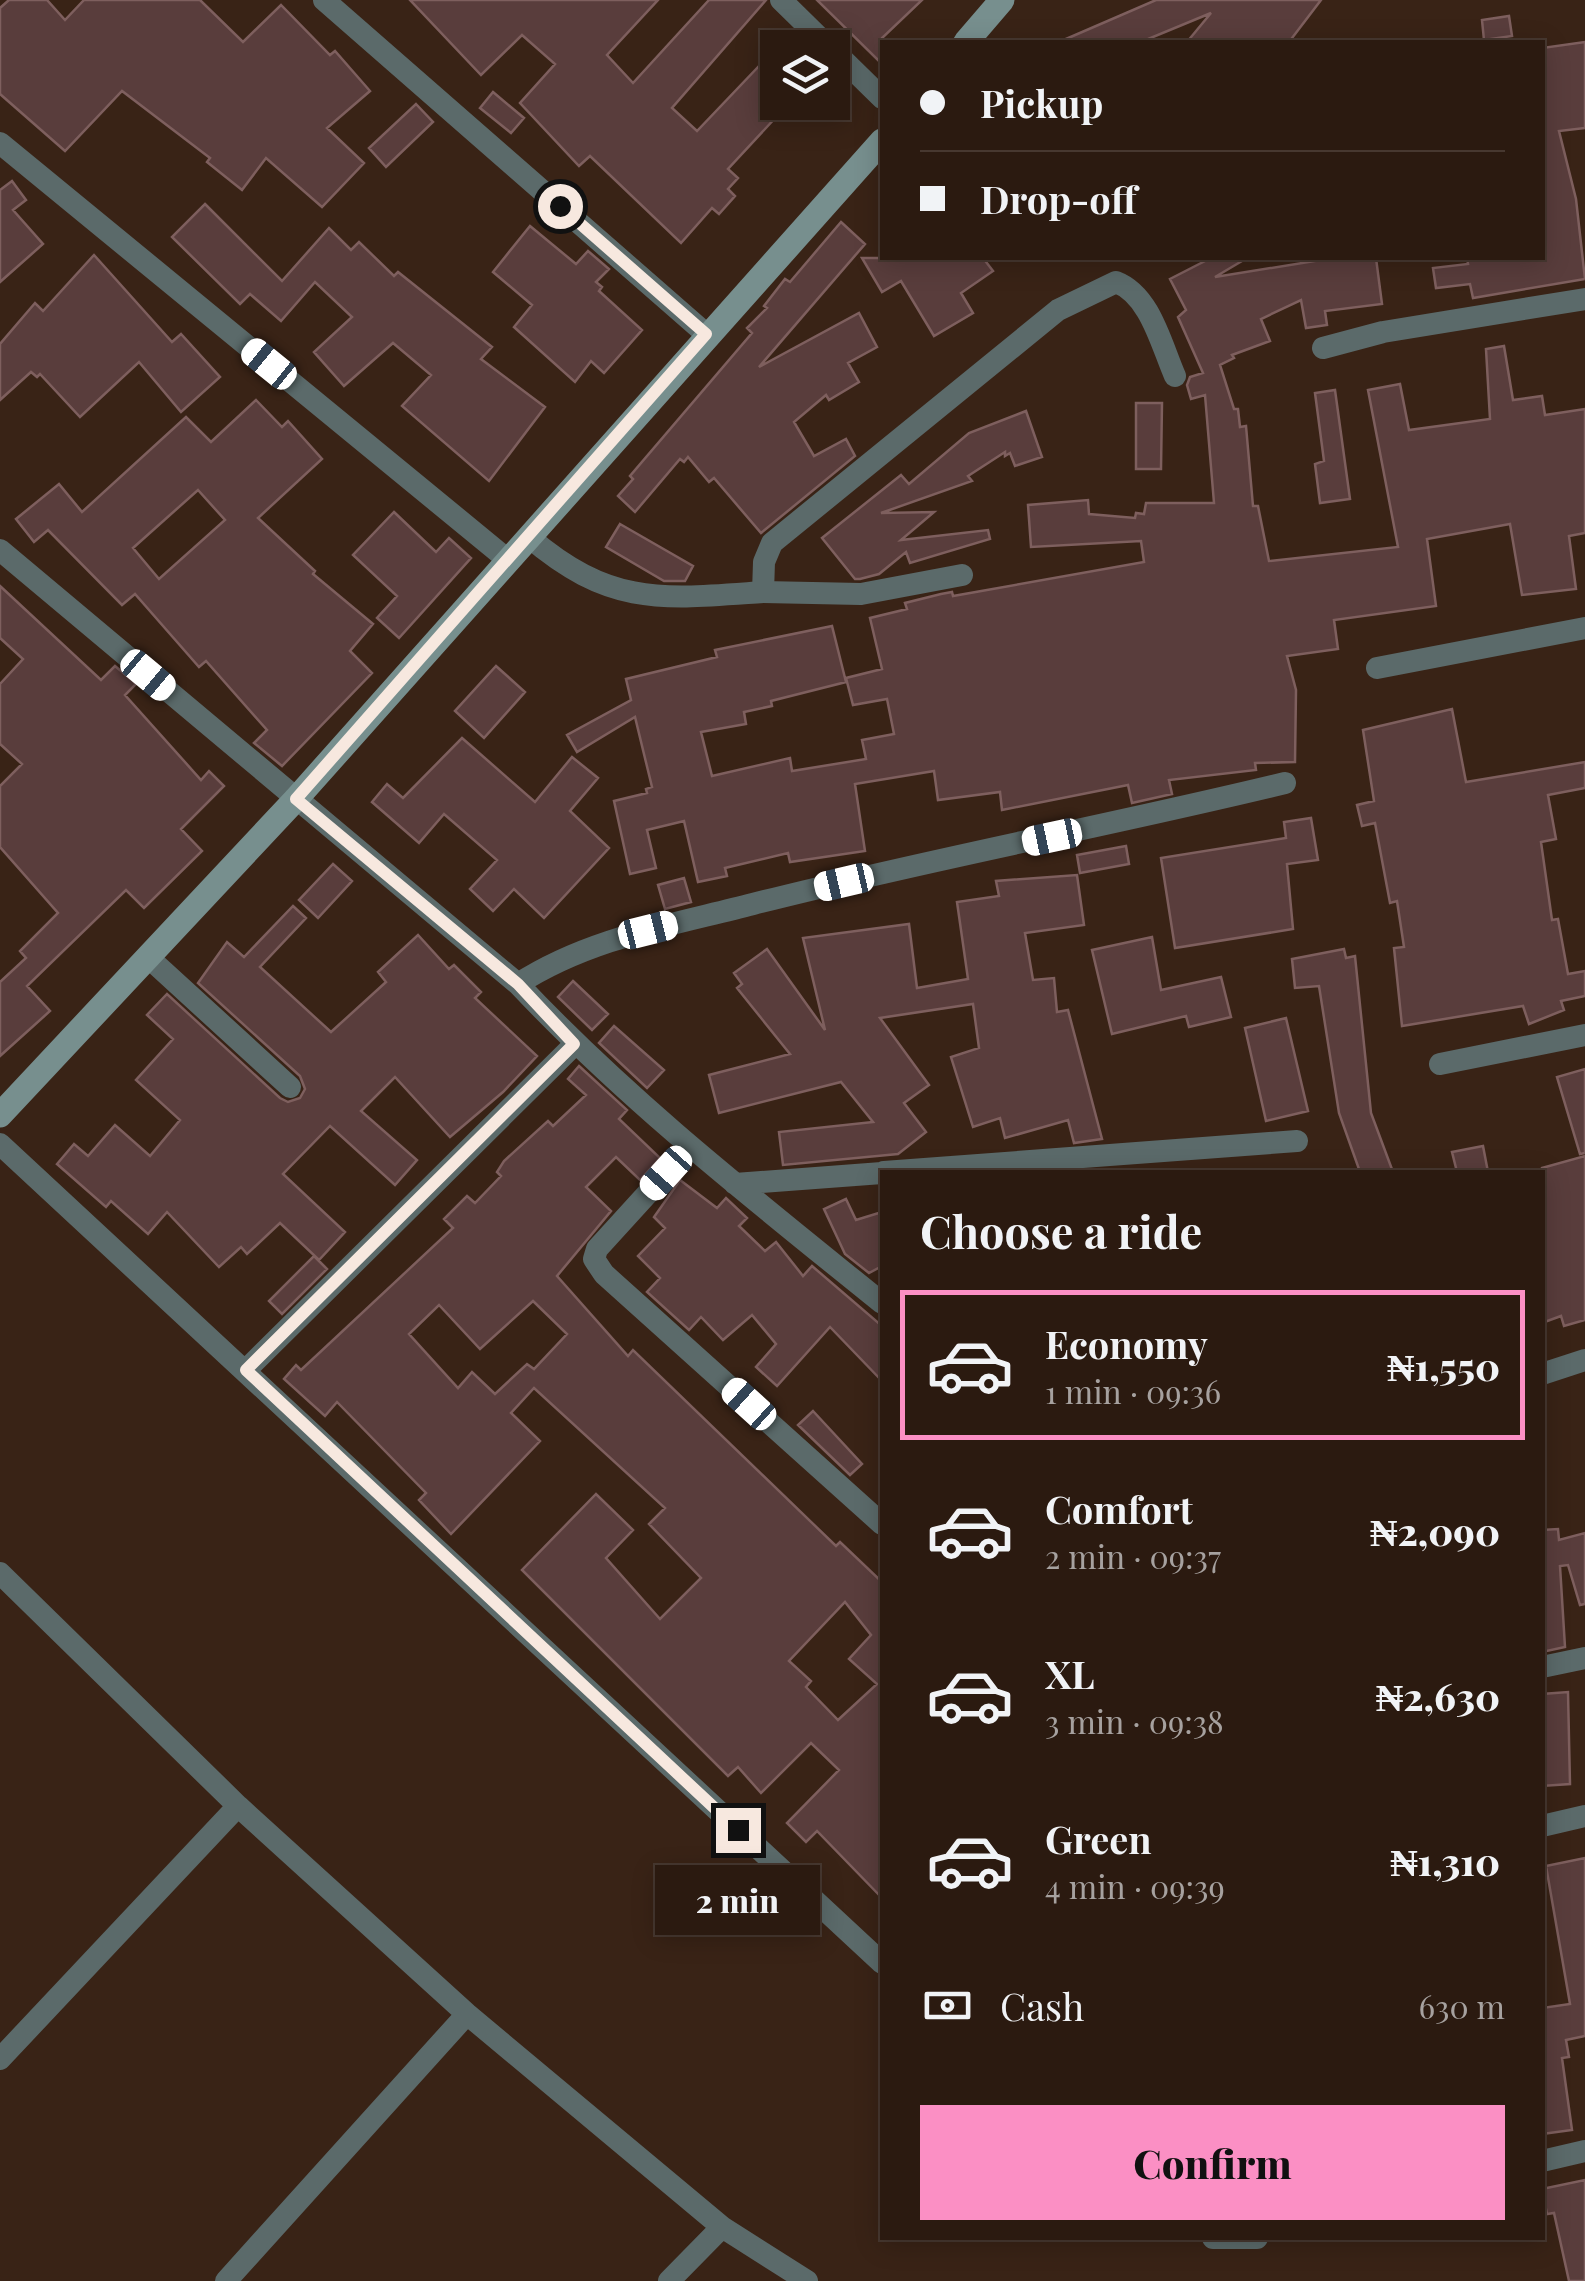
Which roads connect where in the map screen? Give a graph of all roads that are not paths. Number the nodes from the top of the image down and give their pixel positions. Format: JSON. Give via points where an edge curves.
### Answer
{"nodes":[{"id":1,"x":324,"y":0,"type":"edge"},
{"id":2,"x":781,"y":0,"type":"edge"},
{"id":3,"x":1002,"y":0,"type":"edge"},
{"id":4,"x":813,"y":30,"type":"edge"},
{"id":5,"x":968,"y":40,"type":"edge"},
{"id":6,"x":850,"y":66,"type":"edge"},
{"id":7,"x":880,"y":96,"type":"edge"},
{"id":8,"x":880,"y":142,"type":"edge"},
{"id":9,"x":0,"y":143,"type":"edge"},
{"id":10,"x":1585,"y":299,"type":"edge"},
{"id":11,"x":706,"y":334,"type":"junction"},
{"id":12,"x":1323,"y":348,"type":"dead end"},
{"id":13,"x":1175,"y":376,"type":"dead end"},
{"id":14,"x":529,"y":537,"type":"junction"},
{"id":15,"x":0,"y":550,"type":"edge"},
{"id":16,"x":508,"y":560,"type":"junction"},
{"id":17,"x":962,"y":574,"type":"dead end"},
{"id":18,"x":764,"y":592,"type":"junction"},
{"id":19,"x":1585,"y":628,"type":"edge"},
{"id":20,"x":1377,"y":668,"type":"dead end"},
{"id":21,"x":1285,"y":783,"type":"dead end"},
{"id":22,"x":296,"y":799,"type":"junction"},
{"id":23,"x":149,"y":958,"type":"junction"},
{"id":24,"x":518,"y":984,"type":"junction"},
{"id":25,"x":1585,"y":1035,"type":"edge"},
{"id":26,"x":574,"y":1044,"type":"junction"},
{"id":27,"x":1440,"y":1064,"type":"dead end"},
{"id":28,"x":290,"y":1087,"type":"dead end"},
{"id":29,"x":0,"y":1115,"type":"edge"},
{"id":30,"x":1297,"y":1141,"type":"dead end"},
{"id":31,"x":0,"y":1144,"type":"edge"},
{"id":32,"x":689,"y":1148,"type":"junction"},
{"id":33,"x":910,"y":1170,"type":"edge"},
{"id":34,"x":880,"y":1172,"type":"edge"},
{"id":35,"x":736,"y":1184,"type":"junction"},
{"id":36,"x":880,"y":1301,"type":"edge"},
{"id":37,"x":1585,"y":1360,"type":"edge"},
{"id":38,"x":246,"y":1370,"type":"junction"},
{"id":39,"x":1545,"y":1373,"type":"edge"},
{"id":40,"x":880,"y":1522,"type":"edge"},
{"id":41,"x":4,"y":1583,"type":"edge"},
{"id":42,"x":1585,"y":1658,"type":"edge"},
{"id":43,"x":1545,"y":1666,"type":"edge"},
{"id":44,"x":238,"y":1806,"type":"junction"},
{"id":45,"x":1585,"y":1816,"type":"edge"},
{"id":46,"x":1545,"y":1825,"type":"edge"},
{"id":47,"x":880,"y":1960,"type":"edge"},
{"id":48,"x":467,"y":2014,"type":"junction"},
{"id":49,"x":0,"y":2060,"type":"edge"},
{"id":50,"x":1585,"y":2151,"type":"edge"},
{"id":51,"x":1545,"y":2159,"type":"edge"},
{"id":52,"x":722,"y":2227,"type":"junction"},
{"id":53,"x":226,"y":2281,"type":"edge"},
{"id":54,"x":669,"y":2281,"type":"edge"},
{"id":55,"x":807,"y":2281,"type":"edge"}],
"edges":[{"from":1,"to":11,"type":"street"},
{"from":2,"to":4,"type":"street"},
{"from":3,"to":5,"type":"street"},
{"from":6,"to":7,"type":"street"},
{"from":8,"to":11,"type":"street"},
{"from":9,"to":16,"type":"street"},
{"from":10,"to":12,"type":"street"},
{"from":11,"to":14,"type":"street"},
{"from":13,"to":18,"type":"street","via":[[1131,288],[1116,282],[1074,301],[772,543]]},
{"from":14,"to":16,"type":"street"},
{"from":14,"to":18,"type":"street","via":[[571,568],[625,593],[668,598]]},
{"from":15,"to":22,"type":"street"},
{"from":16,"to":22,"type":"street"},
{"from":17,"to":18,"type":"street","via":[[862,594]]},
{"from":19,"to":20,"type":"street"},
{"from":21,"to":24,"type":"street","via":[[614,939],[577,950]]},
{"from":22,"to":23,"type":"street"},
{"from":22,"to":24,"type":"street"},
{"from":23,"to":28,"type":"street"},
{"from":23,"to":29,"type":"street"},
{"from":24,"to":26,"type":"street"},
{"from":25,"to":27,"type":"street"},
{"from":26,"to":32,"type":"street"},
{"from":26,"to":38,"type":"street"},
{"from":30,"to":33,"type":"street"},
{"from":31,"to":38,"type":"street"},
{"from":32,"to":35,"type":"street"},
{"from":32,"to":40,"type":"street","via":[[594,1259]]},
{"from":34,"to":35,"type":"street"},
{"from":35,"to":36,"type":"street"},
{"from":37,"to":39,"type":"street"},
{"from":38,"to":47,"type":"street"},
{"from":41,"to":44,"type":"street"},
{"from":42,"to":43,"type":"street"},
{"from":44,"to":48,"type":"street"},
{"from":44,"to":49,"type":"street"},
{"from":45,"to":46,"type":"street"},
{"from":48,"to":52,"type":"street"},
{"from":48,"to":53,"type":"street"},
{"from":50,"to":51,"type":"street"},
{"from":52,"to":54,"type":"street"},
{"from":52,"to":55,"type":"street"}]}
